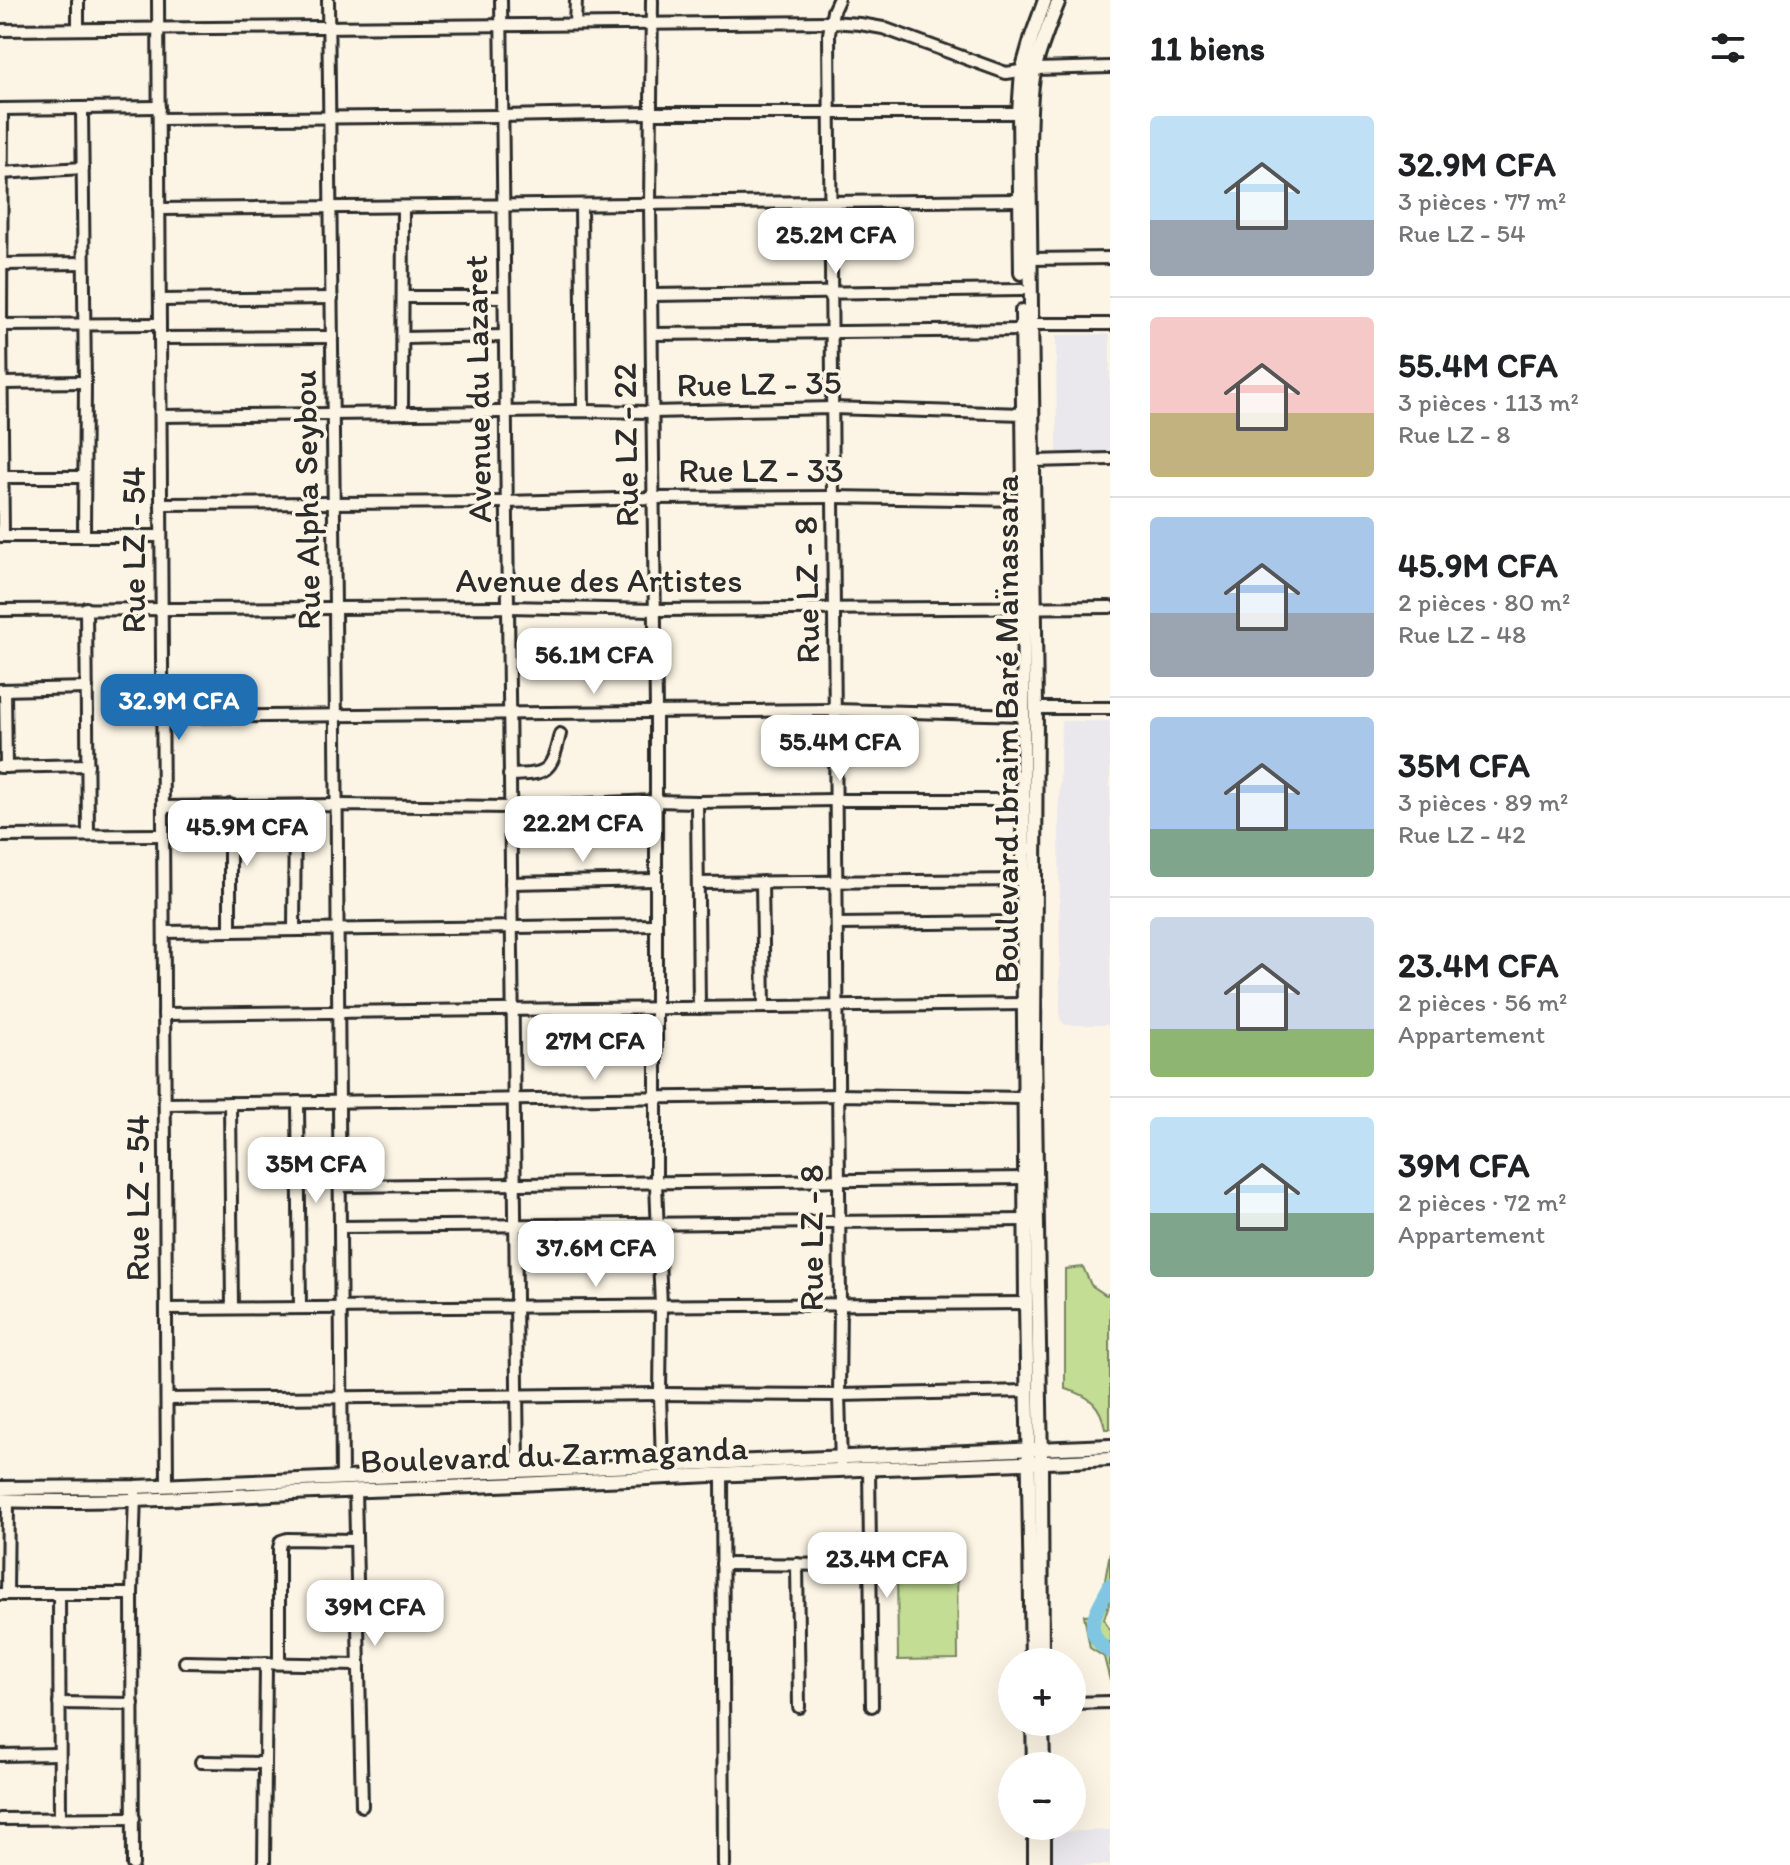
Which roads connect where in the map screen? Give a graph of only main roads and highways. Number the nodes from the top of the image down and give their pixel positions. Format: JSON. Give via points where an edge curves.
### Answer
{"nodes":[{"id":1,"x":1045,"y":0,"type":"edge"},
{"id":2,"x":1059,"y":0,"type":"edge"},
{"id":3,"x":1028,"y":70,"type":"junction"},
{"id":4,"x":1026,"y":327,"type":"junction"},
{"id":5,"x":1030,"y":607,"type":"junction"},
{"id":6,"x":1030,"y":712,"type":"junction"},
{"id":7,"x":1110,"y":1446,"type":"edge"},
{"id":8,"x":1034,"y":1449,"type":"junction"},
{"id":9,"x":1110,"y":1459,"type":"edge"},
{"id":10,"x":1058,"y":1462,"type":"junction"},
{"id":11,"x":1035,"y":1463,"type":"junction"},
{"id":12,"x":841,"y":1464,"type":"junction"},
{"id":13,"x":1002,"y":1465,"type":"junction"},
{"id":14,"x":1029,"y":1485,"type":"junction"},
{"id":15,"x":0,"y":1488,"type":"edge"},
{"id":16,"x":1041,"y":1492,"type":"junction"},
{"id":17,"x":135,"y":1493,"type":"junction"},
{"id":18,"x":4,"y":1500,"type":"edge"},
{"id":19,"x":1032,"y":1648,"type":"edge"},
{"id":20,"x":1042,"y":1648,"type":"edge"},
{"id":21,"x":1038,"y":1840,"type":"edge"},
{"id":22,"x":1041,"y":1840,"type":"edge"},
{"id":23,"x":1035,"y":1865,"type":"edge"},
{"id":24,"x":1044,"y":1865,"type":"edge"}],
"edges":[{"from":1,"to":3,"type":"main road","name":"Boulevard Ibraim Baré Maïnassara","via":[[1032,36]]},
{"from":2,"to":3,"type":"main road","name":"Boulevard Ibraim Baré Maïnassara"},
{"from":3,"to":4,"type":"main road","name":"Boulevard Ibraim Baré Maïnassara"},
{"from":3,"to":4,"type":"main road","name":"Boulevard Ibraim Baré Maïnassara","via":[[1019,113]]},
{"from":4,"to":5,"type":"main road","name":"Boulevard Ibraim Baré Maïnassara","via":[[1033,461]]},
{"from":4,"to":5,"type":"main road","name":"Boulevard Ibraim Baré Maïnassara","via":[[1024,500]]},
{"from":5,"to":6,"type":"main road","name":"Boulevard Ibraim Baré Maïnassara"},
{"from":6,"to":8,"type":"main road","name":"Boulevard Ibraim Baré Maïnassara"},
{"from":6,"to":8,"type":"main road","name":"Boulevard Ibraim Baré Maïnassara","via":[[1023,922],[1027,1391]]},
{"from":7,"to":8,"type":"main road","name":"Boulevard du Zarmaganda"},
{"from":8,"to":11,"type":"main road","name":"Boulevard Ibraim Baré Maïnassara"},
{"from":8,"to":12,"type":"main road","name":"Boulevard du Zarmaganda"},
{"from":9,"to":10,"type":"main road","name":"Boulevard du Zarmaganda"},
{"from":10,"to":11,"type":"main road","name":"Boulevard du Zarmaganda"},
{"from":10,"to":16,"type":"main road","via":[[1046,1474]]},
{"from":11,"to":13,"type":"main road","name":"Boulevard du Zarmaganda"},
{"from":11,"to":14,"type":"main road"},
{"from":11,"to":16,"type":"main road"},
{"from":12,"to":13,"type":"main road","name":"Boulevard du Zarmaganda","via":[[869,1469]]},
{"from":12,"to":17,"type":"main road","name":"Boulevard du Zarmaganda","via":[[518,1485]]},
{"from":12,"to":17,"type":"main road","name":"Boulevard du Zarmaganda","via":[[167,1484]]},
{"from":13,"to":14,"type":"main road"},
{"from":14,"to":19,"type":"main road"},
{"from":15,"to":17,"type":"main road","name":"Boulevard du Zarmaganda"},
{"from":16,"to":20,"type":"main road"},
{"from":17,"to":18,"type":"main road","name":"Boulevard du Zarmaganda"},
{"from":21,"to":23,"type":"main road"},
{"from":22,"to":24,"type":"main road"}]}
